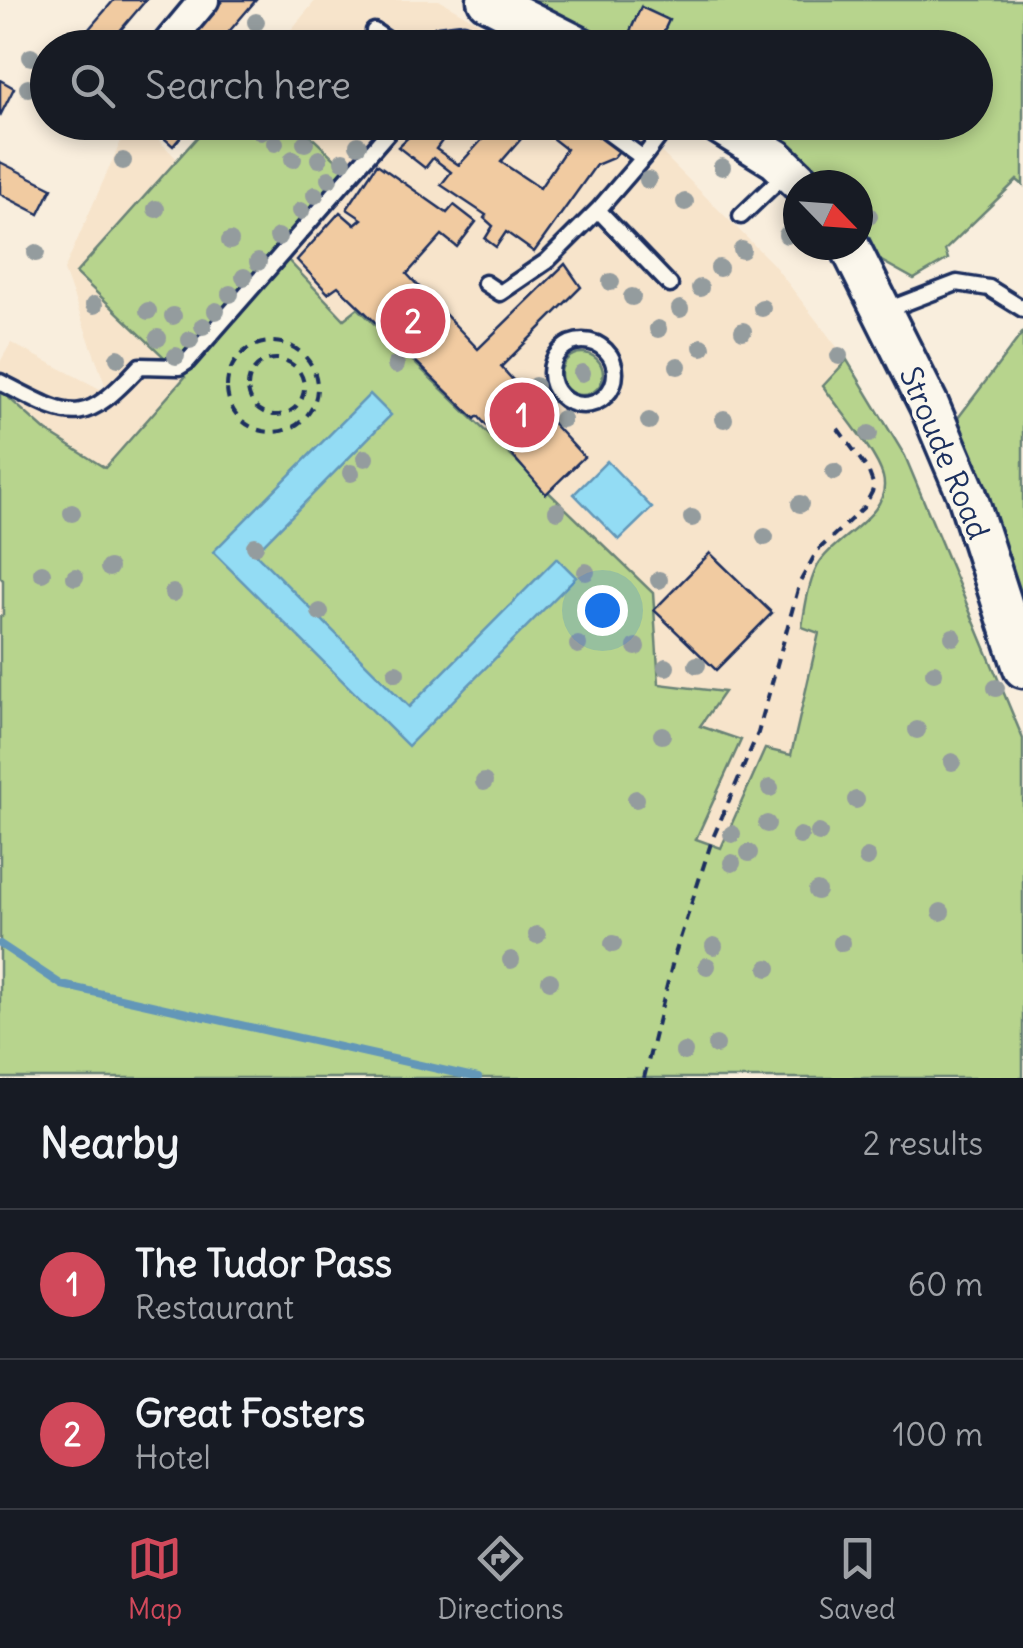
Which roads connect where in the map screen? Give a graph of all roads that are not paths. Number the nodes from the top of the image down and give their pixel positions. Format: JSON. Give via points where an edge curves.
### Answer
{"nodes":[{"id":1,"x":204,"y":0,"type":"edge"},
{"id":2,"x":487,"y":0,"type":"edge"},
{"id":3,"x":179,"y":30,"type":"edge"},
{"id":4,"x":546,"y":30,"type":"edge"},
{"id":5,"x":381,"y":140,"type":"edge"},
{"id":6,"x":618,"y":140,"type":"edge"},
{"id":7,"x":656,"y":140,"type":"edge"},
{"id":8,"x":748,"y":140,"type":"edge"},
{"id":9,"x":642,"y":158,"type":"junction"},
{"id":10,"x":786,"y":170,"type":"edge"},
{"id":11,"x":783,"y":187,"type":"edge"},
{"id":12,"x":598,"y":210,"type":"junction"},
{"id":13,"x":742,"y":216,"type":"dead end"},
{"id":14,"x":857,"y":260,"type":"edge"},
{"id":15,"x":485,"y":282,"type":"dead end"},
{"id":16,"x":670,"y":285,"type":"dead end"},
{"id":17,"x":1023,"y":309,"type":"edge"},
{"id":18,"x":884,"y":311,"type":"junction"},
{"id":19,"x":606,"y":351,"type":"joint"},
{"id":20,"x":0,"y":382,"type":"edge"},
{"id":21,"x":1023,"y":668,"type":"edge"}],
"edges":[{"from":1,"to":3,"type":"street"},
{"from":2,"to":4,"type":"street"},
{"from":5,"to":20,"type":"lane","via":[[187,362],[140,366],[90,409],[63,414]]},
{"from":6,"to":9,"type":"lane"},
{"from":7,"to":9,"type":"lane"},
{"from":8,"to":10,"type":"street"},
{"from":9,"to":12,"type":"lane"},
{"from":11,"to":13,"type":"lane"},
{"from":12,"to":15,"type":"lane","via":[[547,261],[500,293]]},
{"from":12,"to":16,"type":"lane"},
{"from":14,"to":18,"type":"street","name":"Stroude Road"},
{"from":17,"to":18,"type":"lane","via":[[989,288],[957,283]]},
{"from":18,"to":21,"type":"street","name":"Stroude Road","via":[[967,495]]},
{"from":19,"to":19,"type":"lane","via":[[615,377],[604,398],[582,405],[561,396],[552,376],[563,349],[584,342]]}]}
